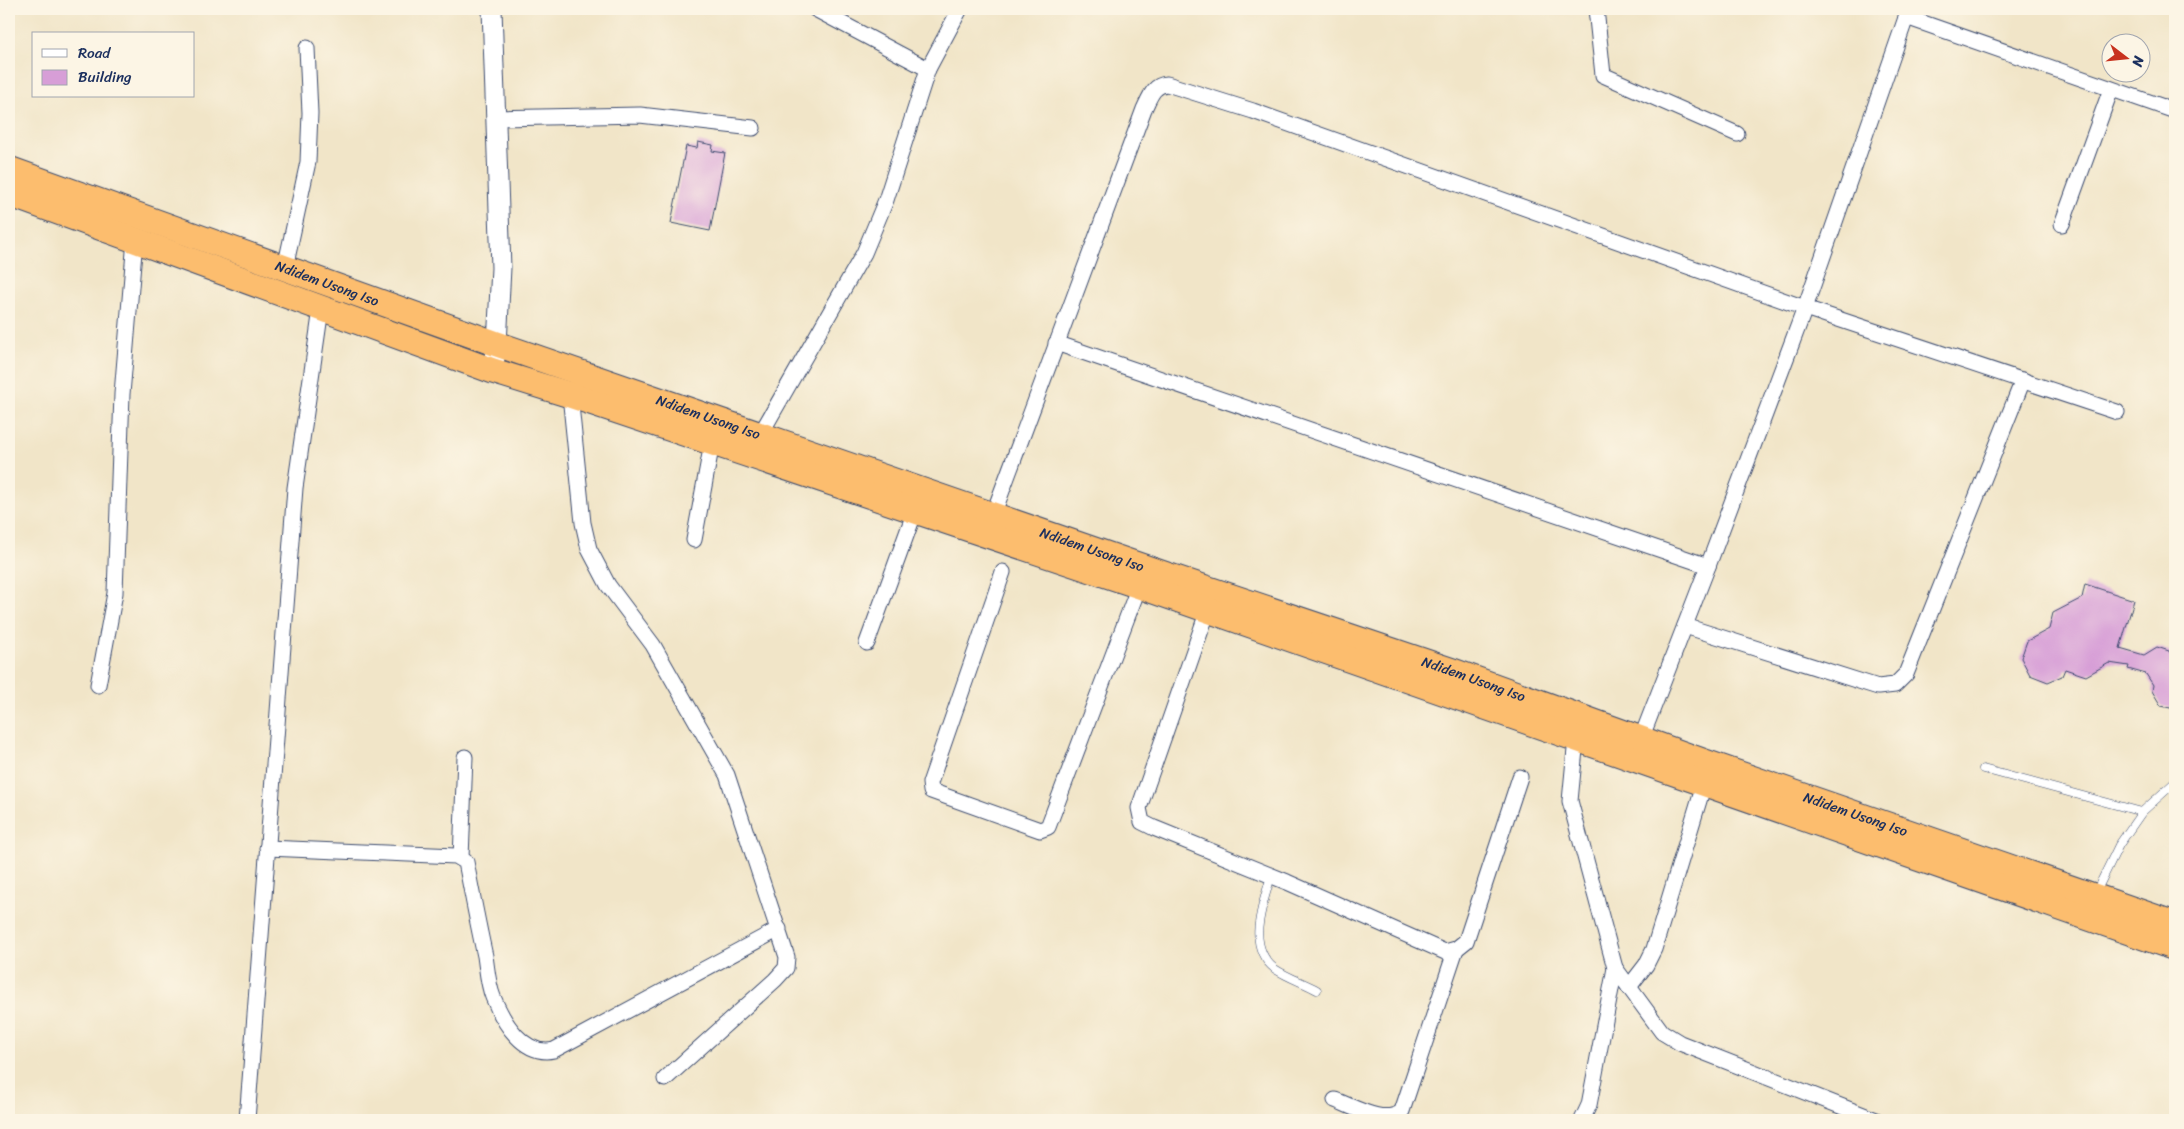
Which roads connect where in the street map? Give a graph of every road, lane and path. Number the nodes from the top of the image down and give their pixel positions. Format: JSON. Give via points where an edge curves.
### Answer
{"nodes":[{"id":1,"x":492,"y":9,"type":"edge"},
{"id":2,"x":815,"y":9,"type":"edge"},
{"id":3,"x":960,"y":9,"type":"edge"},
{"id":4,"x":1596,"y":9,"type":"edge"},
{"id":5,"x":1908,"y":13,"type":"edge"},
{"id":6,"x":307,"y":48,"type":"dead end"},
{"id":7,"x":928,"y":70,"type":"junction"},
{"id":8,"x":2111,"y":89,"type":"junction"},
{"id":9,"x":2175,"y":111,"type":"edge"},
{"id":10,"x":496,"y":118,"type":"junction"},
{"id":11,"x":753,"y":128,"type":"dead end"},
{"id":12,"x":1737,"y":134,"type":"dead end"},
{"id":13,"x":9,"y":169,"type":"edge"},
{"id":14,"x":9,"y":194,"type":"edge"},
{"id":15,"x":2062,"y":224,"type":"dead end"},
{"id":16,"x":135,"y":240,"type":"junction"},
{"id":17,"x":285,"y":268,"type":"junction"},
{"id":18,"x":1805,"y":308,"type":"junction"},
{"id":19,"x":321,"y":309,"type":"junction"},
{"id":20,"x":1056,"y":343,"type":"junction"},
{"id":21,"x":498,"y":344,"type":"junction"},
{"id":22,"x":493,"y":371,"type":"junction"},
{"id":23,"x":2023,"y":380,"type":"junction"},
{"id":24,"x":570,"y":395,"type":"junction"},
{"id":25,"x":2117,"y":412,"type":"dead end"},
{"id":26,"x":760,"y":435,"type":"junction"},
{"id":27,"x":712,"y":443,"type":"junction"},
{"id":28,"x":914,"y":512,"type":"junction"},
{"id":29,"x":993,"y":514,"type":"junction"},
{"id":30,"x":694,"y":540,"type":"dead end"},
{"id":31,"x":1708,"y":566,"type":"junction"},
{"id":32,"x":1003,"y":572,"type":"dead end"},
{"id":33,"x":1139,"y":586,"type":"junction"},
{"id":34,"x":1208,"y":610,"type":"junction"},
{"id":35,"x":1685,"y":626,"type":"junction"},
{"id":36,"x":867,"y":643,"type":"dead end"},
{"id":37,"x":98,"y":685,"type":"dead end"},
{"id":38,"x":1641,"y":738,"type":"junction"},
{"id":39,"x":1576,"y":739,"type":"junction"},
{"id":40,"x":465,"y":757,"type":"dead end"},
{"id":41,"x":1983,"y":769,"type":"dead end"},
{"id":42,"x":1520,"y":777,"type":"dead end"},
{"id":43,"x":2175,"y":782,"type":"edge"},
{"id":44,"x":1704,"y":784,"type":"junction"},
{"id":45,"x":2142,"y":812,"type":"junction"},
{"id":46,"x":268,"y":848,"type":"junction"},
{"id":47,"x":461,"y":858,"type":"junction"},
{"id":48,"x":1271,"y":876,"type":"junction"},
{"id":49,"x":2094,"y":896,"type":"junction"},
{"id":50,"x":2175,"y":924,"type":"edge"},
{"id":51,"x":779,"y":929,"type":"junction"},
{"id":52,"x":2175,"y":948,"type":"edge"},
{"id":53,"x":1456,"y":949,"type":"junction"},
{"id":54,"x":1615,"y":968,"type":"junction"},
{"id":55,"x":1629,"y":987,"type":"junction"},
{"id":56,"x":1317,"y":990,"type":"dead end"},
{"id":57,"x":665,"y":1079,"type":"dead end"},
{"id":58,"x":1335,"y":1100,"type":"dead end"},
{"id":59,"x":247,"y":1120,"type":"edge"},
{"id":60,"x":1582,"y":1120,"type":"edge"},
{"id":61,"x":1876,"y":1120,"type":"edge"}],
"edges":[{"from":1,"to":10,"type":"street"},
{"from":2,"to":7,"type":"street"},
{"from":3,"to":7,"type":"street"},
{"from":4,"to":12,"type":"street","via":[[1603,75]]},
{"from":5,"to":8,"type":"street"},
{"from":5,"to":18,"type":"street"},
{"from":6,"to":17,"type":"street","via":[[308,162]]},
{"from":7,"to":26,"type":"street","via":[[886,200],[864,253]]},
{"from":8,"to":9,"type":"street"},
{"from":8,"to":15,"type":"street"},
{"from":10,"to":11,"type":"street","via":[[640,115]]},
{"from":10,"to":21,"type":"street","via":[[501,268]]},
{"from":13,"to":17,"type":"highway","name":"Ndidem Usong Iso"},
{"from":14,"to":16,"type":"highway","name":"Ndidem Usong Iso"},
{"from":16,"to":19,"type":"highway","name":"Ndidem Usong Iso"},
{"from":16,"to":37,"type":"street","via":[[122,394],[115,593]]},
{"from":17,"to":21,"type":"highway","name":"Ndidem Usong Iso"},
{"from":18,"to":20,"type":"street","via":[[1253,111],[1162,84],[1154,89],[1144,108]]},
{"from":18,"to":23,"type":"street"},
{"from":18,"to":31,"type":"street"},
{"from":19,"to":22,"type":"highway","name":"Ndidem Usong Iso"},
{"from":19,"to":46,"type":"street","via":[[295,488]]},
{"from":20,"to":29,"type":"street"},
{"from":20,"to":31,"type":"street"},
{"from":21,"to":22,"type":"street"},
{"from":21,"to":26,"type":"highway","name":"Ndidem Usong Iso"},
{"from":22,"to":24,"type":"highway","name":"Ndidem Usong Iso"},
{"from":23,"to":25,"type":"street"},
{"from":23,"to":35,"type":"street","via":[[1906,674],[1895,685],[1878,687]]},
{"from":24,"to":27,"type":"highway","name":"Ndidem Usong Iso"},
{"from":24,"to":51,"type":"street","via":[[583,523],[589,550],[608,585],[653,645],[727,775]]},
{"from":26,"to":29,"type":"highway","name":"Ndidem Usong Iso"},
{"from":27,"to":28,"type":"highway","name":"Ndidem Usong Iso"},
{"from":27,"to":30,"type":"street"},
{"from":28,"to":33,"type":"highway","name":"Ndidem Usong Iso"},
{"from":28,"to":36,"type":"street"},
{"from":29,"to":38,"type":"highway","name":"Ndidem Usong Iso","via":[[1453,670]]},
{"from":31,"to":35,"type":"street"},
{"from":32,"to":33,"type":"street","via":[[930,783],[931,791],[1040,830],[1048,827]]},
{"from":33,"to":34,"type":"highway","name":"Ndidem Usong Iso"},
{"from":34,"to":39,"type":"highway","name":"Ndidem Usong Iso"},
{"from":34,"to":48,"type":"street","via":[[1139,808],[1142,822]]},
{"from":35,"to":38,"type":"street"},
{"from":38,"to":49,"type":"highway","name":"Ndidem Usong Iso"},
{"from":39,"to":44,"type":"highway","name":"Ndidem Usong Iso"},
{"from":39,"to":54,"type":"street","via":[[1570,801]]},
{"from":40,"to":47,"type":"street"},
{"from":41,"to":45,"type":"lane"},
{"from":42,"to":53,"type":"street","via":[[1466,941]]},
{"from":43,"to":45,"type":"lane"},
{"from":44,"to":52,"type":"highway","name":"Ndidem Usong Iso"},
{"from":44,"to":55,"type":"street","via":[[1654,949]]},
{"from":45,"to":49,"type":"lane","via":[[2119,845]]},
{"from":46,"to":47,"type":"street"},
{"from":46,"to":59,"type":"street"},
{"from":47,"to":51,"type":"street","via":[[466,862],[493,996],[516,1036],[532,1050],[543,1053]]},
{"from":48,"to":53,"type":"street","via":[[1445,952]]},
{"from":48,"to":56,"type":"lane","via":[[1257,929],[1261,953],[1275,968]]},
{"from":49,"to":50,"type":"highway","name":"Ndidem Usong Iso"},
{"from":51,"to":57,"type":"street","via":[[787,957],[786,968]]},
{"from":53,"to":58,"type":"street","via":[[1402,1111],[1387,1118]]},
{"from":54,"to":55,"type":"street"},
{"from":54,"to":60,"type":"street","via":[[1589,1106]]},
{"from":55,"to":61,"type":"street","via":[[1662,1032],[1680,1043]]}]}
